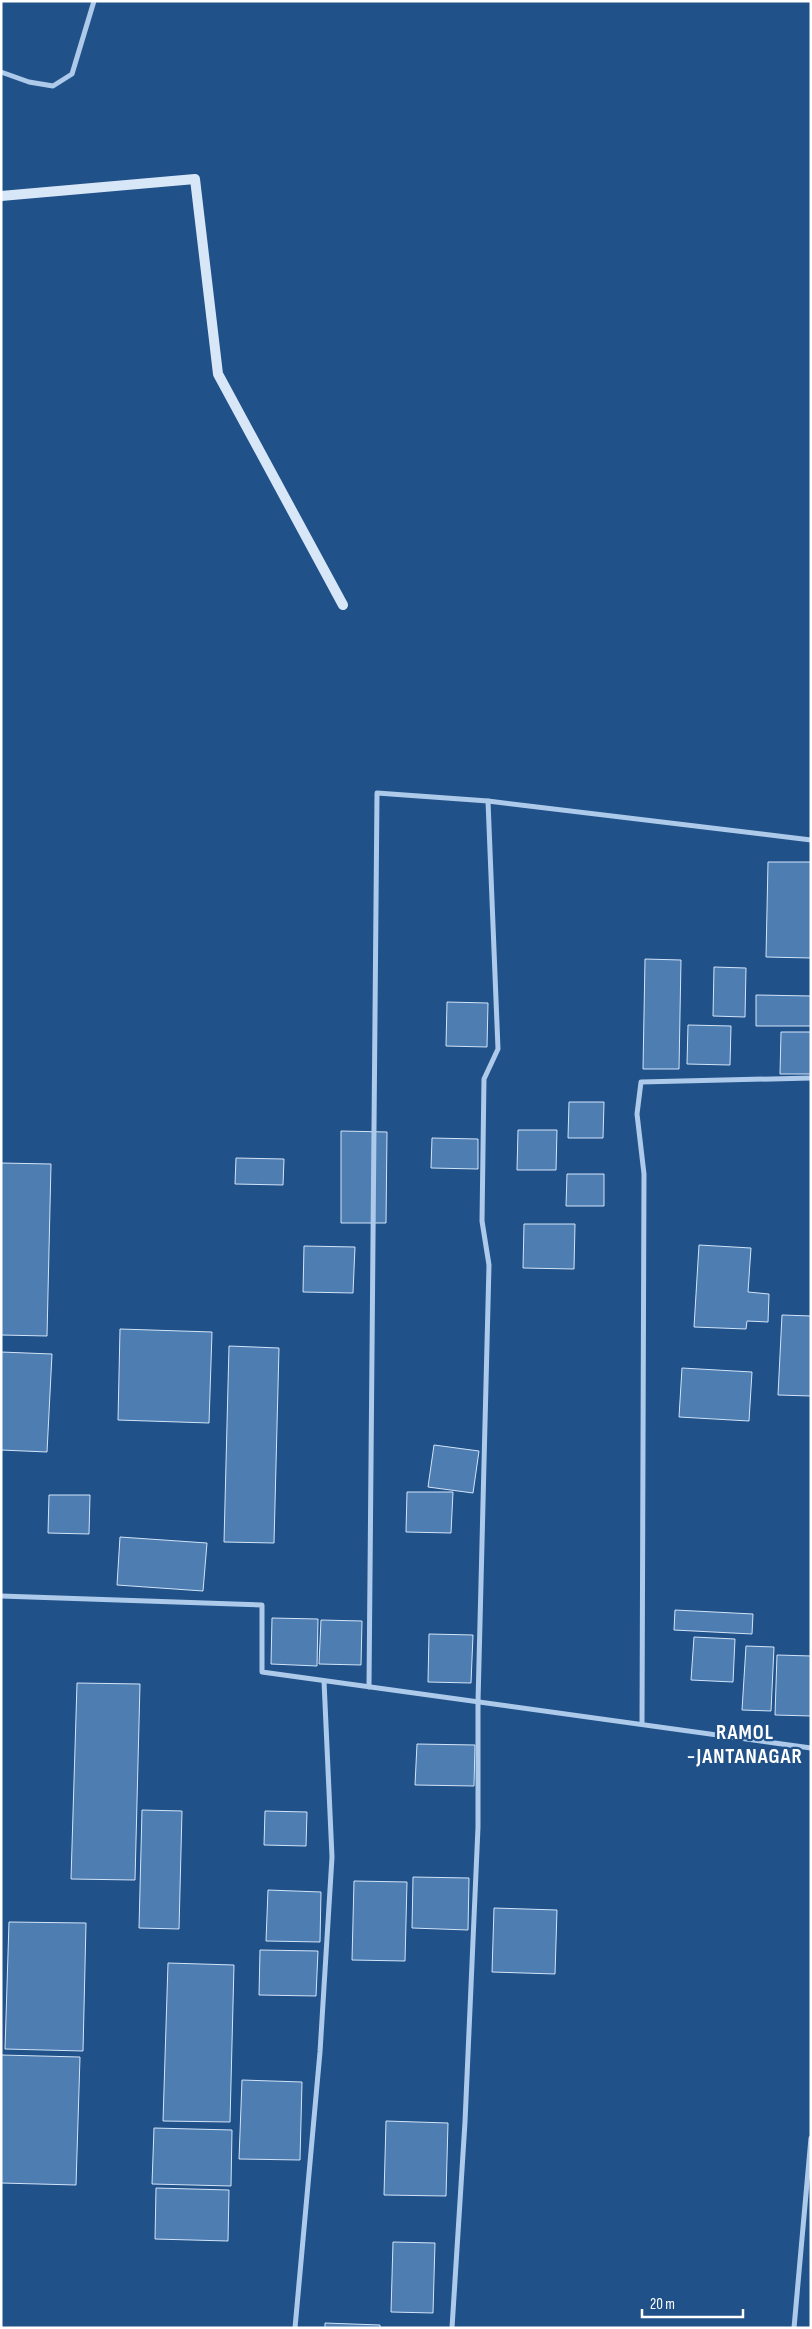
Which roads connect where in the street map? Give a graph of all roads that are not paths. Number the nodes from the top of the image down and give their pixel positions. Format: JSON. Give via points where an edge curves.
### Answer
{"nodes":[{"id":1,"x":94,"y":1,"type":"edge"},
{"id":2,"x":1,"y":72,"type":"edge"},
{"id":3,"x":1,"y":196,"type":"edge"},
{"id":4,"x":343,"y":606,"type":"dead end"},
{"id":5,"x":488,"y":801,"type":"junction"},
{"id":6,"x":811,"y":840,"type":"edge"},
{"id":7,"x":811,"y":1078,"type":"edge"},
{"id":8,"x":1,"y":1596,"type":"edge"},
{"id":9,"x":324,"y":1681,"type":"junction"},
{"id":10,"x":369,"y":1687,"type":"junction"},
{"id":11,"x":478,"y":1702,"type":"junction"},
{"id":12,"x":642,"y":1724,"type":"junction"},
{"id":13,"x":811,"y":1748,"type":"edge"},
{"id":14,"x":811,"y":2138,"type":"edge"},
{"id":15,"x":295,"y":2328,"type":"edge"},
{"id":16,"x":452,"y":2328,"type":"edge"},
{"id":17,"x":794,"y":2328,"type":"edge"}],
"edges":[{"from":1,"to":2,"type":"street","via":[[72,74],[52,86]]},
{"from":3,"to":4,"type":"street","via":[[195,179],[218,374]]},
{"from":5,"to":6,"type":"street"},
{"from":5,"to":10,"type":"street","via":[[378,793]]},
{"from":5,"to":11,"type":"street","via":[[498,1049],[484,1079],[482,1221],[489,1265]]},
{"from":7,"to":12,"type":"street","via":[[641,1082],[637,1114],[644,1174]]},
{"from":8,"to":9,"type":"street","via":[[262,1605],[262,1672]]},
{"from":9,"to":10,"type":"street"},
{"from":9,"to":15,"type":"street","via":[[332,1857],[320,2052]]},
{"from":10,"to":11,"type":"street"},
{"from":11,"to":12,"type":"street"},
{"from":11,"to":16,"type":"street","via":[[478,1827]]},
{"from":12,"to":13,"type":"street"},
{"from":14,"to":17,"type":"street"}]}
